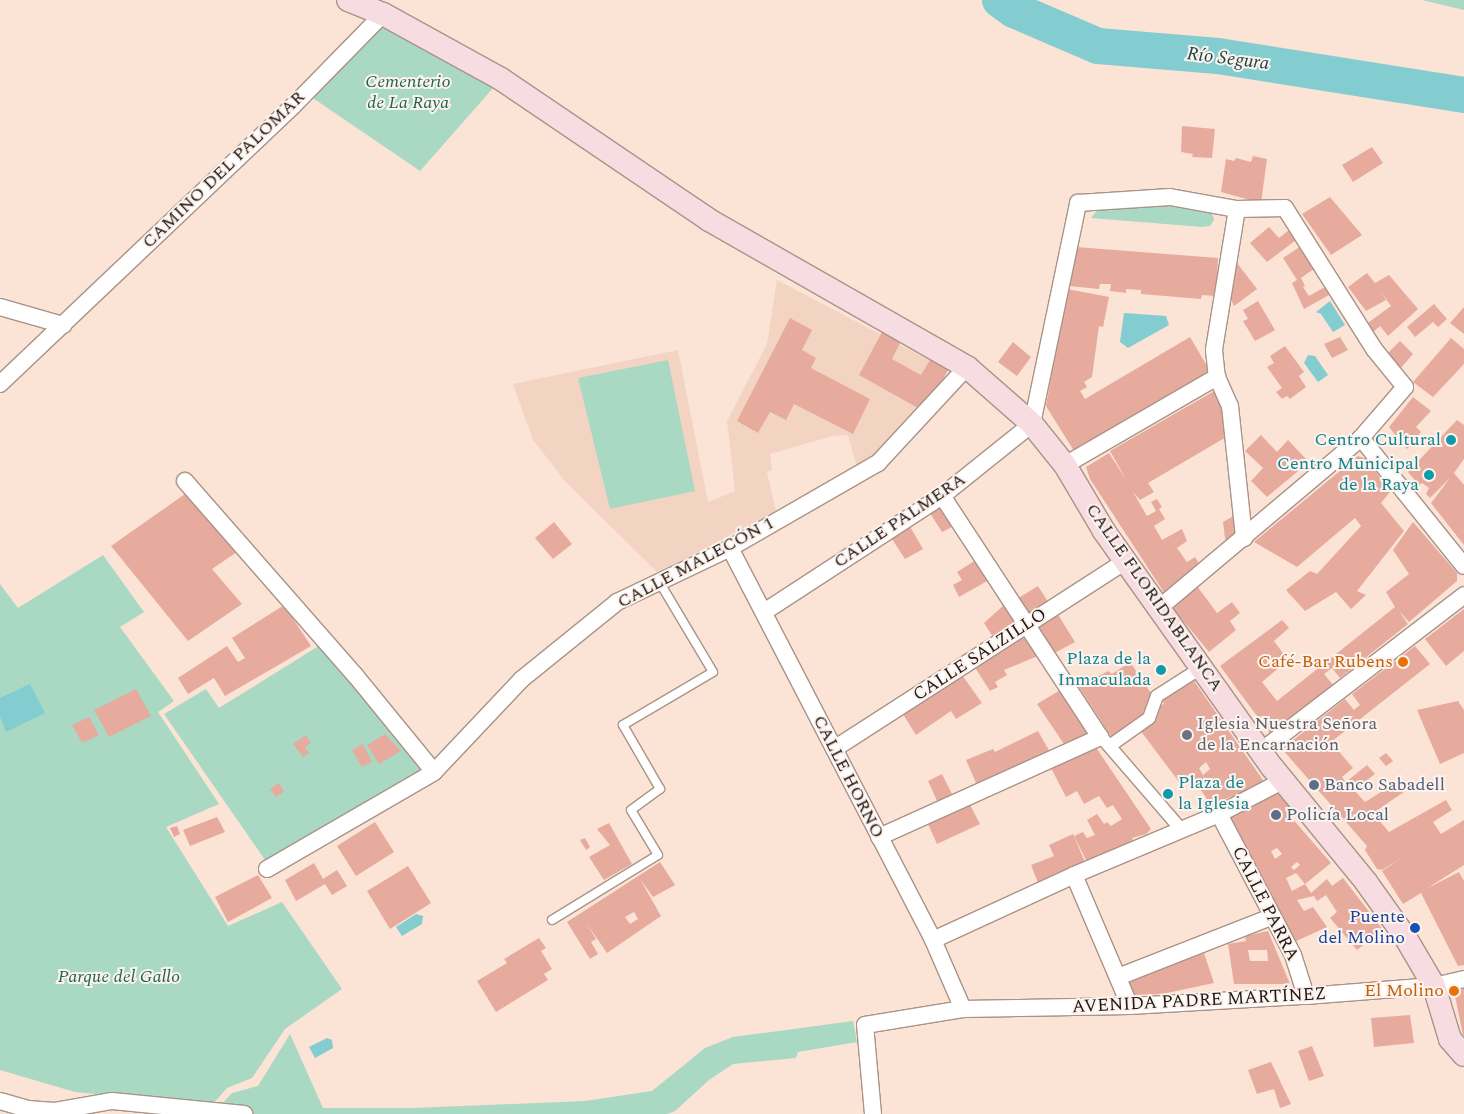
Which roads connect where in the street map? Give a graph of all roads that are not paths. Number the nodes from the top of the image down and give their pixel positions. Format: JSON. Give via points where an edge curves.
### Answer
{"nodes":[{"id":1,"x":348,"y":0,"type":"edge"},
{"id":2,"x":383,"y":14,"type":"junction"},
{"id":3,"x":1237,"y":209,"type":"junction"},
{"id":4,"x":0,"y":307,"type":"edge"},
{"id":5,"x":63,"y":325,"type":"junction"},
{"id":6,"x":967,"y":367,"type":"junction"},
{"id":7,"x":1217,"y":377,"type":"junction"},
{"id":8,"x":0,"y":384,"type":"edge"},
{"id":9,"x":1032,"y":424,"type":"junction"},
{"id":10,"x":1362,"y":438,"type":"junction"},
{"id":11,"x":1065,"y":465,"type":"junction"},
{"id":12,"x":185,"y":481,"type":"dead end"},
{"id":13,"x":942,"y":496,"type":"junction"},
{"id":14,"x":1244,"y":538,"type":"junction"},
{"id":15,"x":730,"y":548,"type":"junction"},
{"id":16,"x":1126,"y":561,"type":"junction"},
{"id":17,"x":1464,"y":566,"type":"edge"},
{"id":18,"x":660,"y":583,"type":"junction"},
{"id":19,"x":1464,"y":595,"type":"edge"},
{"id":20,"x":1158,"y":609,"type":"junction"},
{"id":21,"x":764,"y":612,"type":"junction"},
{"id":22,"x":1026,"y":626,"type":"junction"},
{"id":23,"x":1201,"y":668,"type":"junction"},
{"id":24,"x":1105,"y":741,"type":"junction"},
{"id":25,"x":834,"y":749,"type":"junction"},
{"id":26,"x":1261,"y":751,"type":"junction"},
{"id":27,"x":434,"y":772,"type":"junction"},
{"id":28,"x":1282,"y":781,"type":"junction"},
{"id":29,"x":1219,"y":814,"type":"junction"},
{"id":30,"x":1180,"y":828,"type":"junction"},
{"id":31,"x":879,"y":837,"type":"junction"},
{"id":32,"x":267,"y":869,"type":"dead end"},
{"id":33,"x":1074,"y":875,"type":"junction"},
{"id":34,"x":1271,"y":917,"type":"junction"},
{"id":35,"x":552,"y":920,"type":"dead end"},
{"id":36,"x":933,"y":940,"type":"junction"},
{"id":37,"x":1118,"y":977,"type":"junction"},
{"id":38,"x":1464,"y":979,"type":"edge"},
{"id":39,"x":1434,"y":986,"type":"junction"},
{"id":40,"x":1306,"y":996,"type":"junction"},
{"id":41,"x":1130,"y":1006,"type":"junction"},
{"id":42,"x":963,"y":1008,"type":"junction"},
{"id":43,"x":1464,"y":1054,"type":"edge"},
{"id":44,"x":0,"y":1101,"type":"edge"},
{"id":45,"x":244,"y":1114,"type":"edge"},
{"id":46,"x":873,"y":1114,"type":"edge"}],
"edges":[{"from":1,"to":2,"type":"main road","name":"CALLE FLORIDABLANCA"},
{"from":2,"to":5,"type":"street","name":"CAMINO DEL PALOMAR","via":[[293,106]]},
{"from":2,"to":6,"type":"main road","name":"CALLE FLORIDABLANCA","via":[[501,79],[709,220]]},
{"from":3,"to":7,"type":"street","via":[[1214,350]]},
{"from":3,"to":9,"type":"street","via":[[1170,196],[1078,203]]},
{"from":3,"to":10,"type":"street","via":[[1285,208],[1374,349],[1405,387]]},
{"from":4,"to":5,"type":"street"},
{"from":5,"to":8,"type":"street","name":"CAMINO DEL PALOMAR"},
{"from":6,"to":9,"type":"main road","name":"CALLE FLORIDABLANCA"},
{"from":6,"to":15,"type":"street","name":"CALLE MALECÓN 1","via":[[878,462]]},
{"from":7,"to":11,"type":"street"},
{"from":7,"to":14,"type":"street","via":[[1230,406]]},
{"from":9,"to":11,"type":"main road","name":"CALLE FLORIDABLANCA"},
{"from":9,"to":13,"type":"street","name":"CALLE PALMERA"},
{"from":10,"to":14,"type":"street"},
{"from":10,"to":17,"type":"street"},
{"from":11,"to":16,"type":"main road","name":"CALLE FLORIDABLANCA"},
{"from":12,"to":27,"type":"street","via":[[343,661]]},
{"from":13,"to":21,"type":"street","name":"CALLE PALMERA"},
{"from":13,"to":22,"type":"street"},
{"from":14,"to":20,"type":"street"},
{"from":15,"to":18,"type":"street","name":"CALLE MALECÓN 1"},
{"from":15,"to":21,"type":"street","name":"CALLE HORNO"},
{"from":16,"to":20,"type":"main road","name":"CALLE FLORIDABLANCA"},
{"from":16,"to":22,"type":"street","name":"CALLE SALZILLO"},
{"from":18,"to":27,"type":"street","name":"CALLE MALECÓN 1","via":[[618,602],[522,679]]},
{"from":18,"to":35,"type":"lane","via":[[714,672],[622,725],[660,789],[631,810],[658,854]]},
{"from":19,"to":26,"type":"street"},
{"from":20,"to":23,"type":"main road","name":"CALLE FLORIDABLANCA"},
{"from":21,"to":25,"type":"street","name":"CALLE HORNO"},
{"from":22,"to":24,"type":"street"},
{"from":22,"to":25,"type":"street","name":"CALLE SALZILLO"},
{"from":23,"to":24,"type":"street","via":[[1157,696],[1150,718]]},
{"from":23,"to":26,"type":"main road","name":"CALLE FLORIDABLANCA"},
{"from":24,"to":30,"type":"street"},
{"from":24,"to":31,"type":"street"},
{"from":25,"to":31,"type":"street","name":"CALLE HORNO"},
{"from":26,"to":28,"type":"main road","name":"CALLE FLORIDABLANCA"},
{"from":27,"to":32,"type":"street","name":"CALLE MALECÓN 1"},
{"from":28,"to":29,"type":"street"},
{"from":28,"to":39,"type":"main road","name":"CALLE FLORIDABLANCA","via":[[1366,882]]},
{"from":29,"to":30,"type":"street"},
{"from":29,"to":34,"type":"street","name":"CALLE PARRA"},
{"from":30,"to":33,"type":"street"},
{"from":31,"to":36,"type":"street","name":"CALLE HORNO"},
{"from":33,"to":36,"type":"street"},
{"from":33,"to":37,"type":"street"},
{"from":34,"to":37,"type":"street"},
{"from":34,"to":40,"type":"street","name":"CALLE PARRA","via":[[1293,955]]},
{"from":36,"to":42,"type":"street","name":"CALLE HORNO"},
{"from":37,"to":41,"type":"street"},
{"from":38,"to":39,"type":"street","name":"AVENIDA PADRE MARTÍNEZ"},
{"from":39,"to":40,"type":"street","name":"AVENIDA PADRE MARTÍNEZ"},
{"from":39,"to":43,"type":"main road","name":"CALLE FLORIDABLANCA","via":[[1450,1039]]},
{"from":40,"to":41,"type":"street","name":"AVENIDA PADRE MARTÍNEZ"},
{"from":41,"to":42,"type":"street","name":"AVENIDA PADRE MARTÍNEZ"},
{"from":42,"to":46,"type":"street","name":"AVENIDA PADRE MARTÍNEZ","via":[[865,1025]]},
{"from":44,"to":45,"type":"street","via":[[28,1109],[55,1111],[112,1101]]}]}
